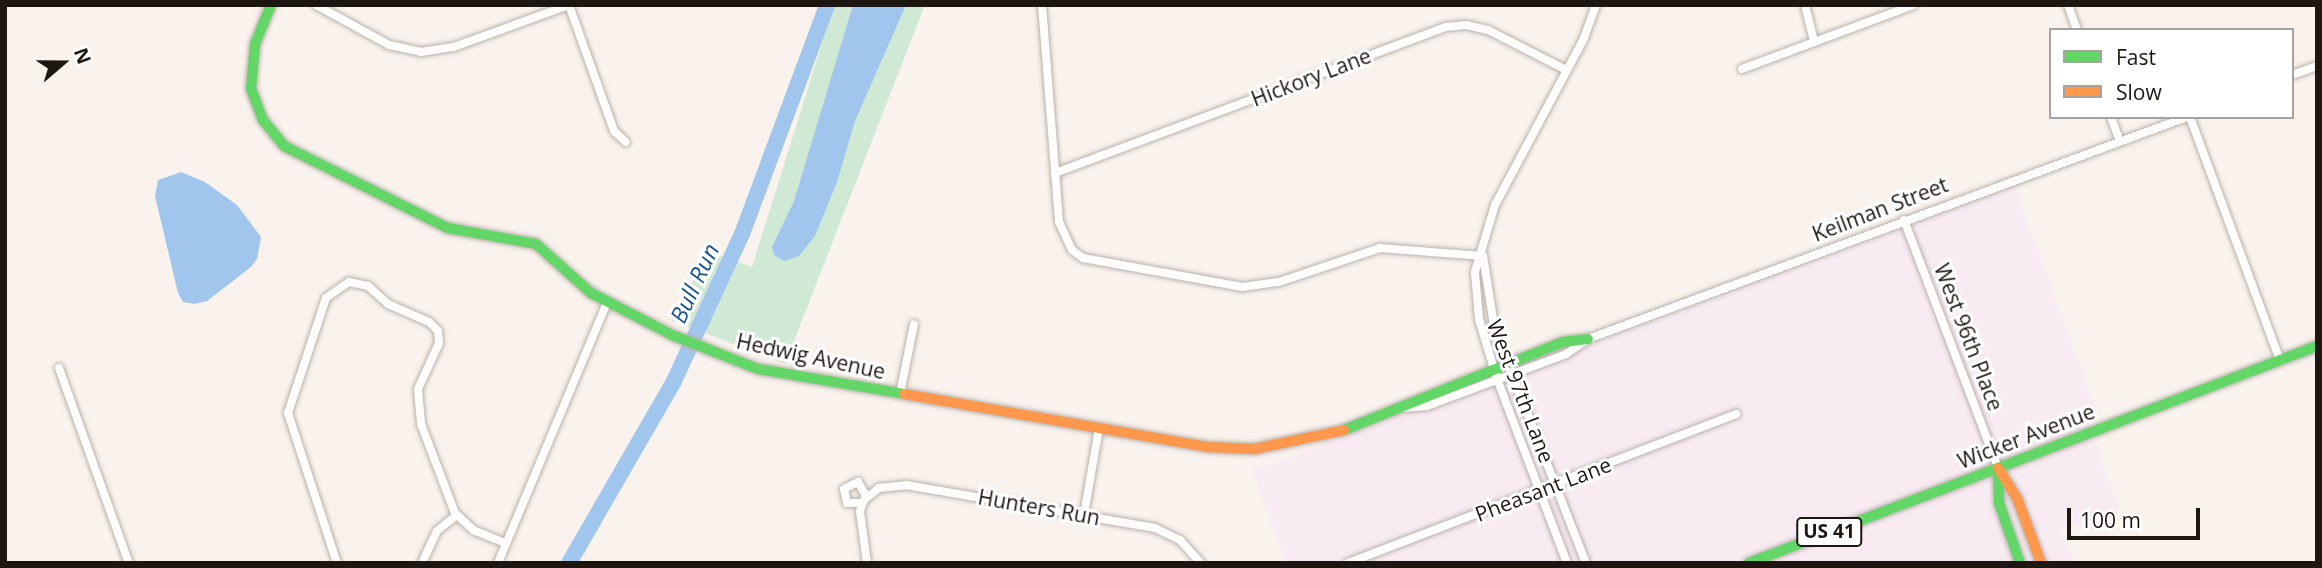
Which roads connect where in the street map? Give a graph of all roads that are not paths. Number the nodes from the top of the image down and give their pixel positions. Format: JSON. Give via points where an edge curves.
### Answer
{"nodes":[{"id":1,"x":271,"y":5,"type":"edge"},
{"id":2,"x":316,"y":5,"type":"edge"},
{"id":3,"x":569,"y":5,"type":"edge"},
{"id":4,"x":1042,"y":5,"type":"edge"},
{"id":5,"x":1596,"y":5,"type":"edge"},
{"id":6,"x":1805,"y":5,"type":"edge"},
{"id":7,"x":1913,"y":5,"type":"edge"},
{"id":8,"x":2068,"y":5,"type":"edge"},
{"id":9,"x":2076,"y":28,"type":"edge"},
{"id":10,"x":1814,"y":42,"type":"junction"},
{"id":11,"x":2317,"y":66,"type":"edge"},
{"id":12,"x":1742,"y":69,"type":"dead end"},
{"id":13,"x":1566,"y":71,"type":"junction"},
{"id":14,"x":2294,"y":74,"type":"edge"},
{"id":15,"x":2112,"y":119,"type":"edge"},
{"id":16,"x":2182,"y":119,"type":"edge"},
{"id":17,"x":2189,"y":119,"type":"edge"},
{"id":18,"x":2119,"y":139,"type":"junction"},
{"id":19,"x":626,"y":142,"type":"dead end"},
{"id":20,"x":1055,"y":173,"type":"junction"},
{"id":21,"x":1904,"y":220,"type":"junction"},
{"id":22,"x":1483,"y":256,"type":"junction"},
{"id":23,"x":607,"y":302,"type":"junction"},
{"id":24,"x":914,"y":324,"type":"dead end"},
{"id":25,"x":1588,"y":339,"type":"junction"},
{"id":26,"x":2317,"y":346,"type":"edge"},
{"id":27,"x":2280,"y":360,"type":"junction"},
{"id":28,"x":1507,"y":362,"type":"junction"},
{"id":29,"x":1496,"y":367,"type":"junction"},
{"id":30,"x":59,"y":368,"type":"dead end"},
{"id":31,"x":1515,"y":373,"type":"junction"},
{"id":32,"x":1497,"y":379,"type":"junction"},
{"id":33,"x":901,"y":394,"type":"junction"},
{"id":34,"x":1404,"y":408,"type":"junction"},
{"id":35,"x":1736,"y":414,"type":"dead end"},
{"id":36,"x":1099,"y":428,"type":"junction"},
{"id":37,"x":1998,"y":468,"type":"junction"},
{"id":38,"x":1556,"y":484,"type":"junction"},
{"id":39,"x":1539,"y":491,"type":"junction"},
{"id":40,"x":457,"y":515,"type":"junction"},
{"id":41,"x":1084,"y":515,"type":"junction"},
{"id":42,"x":506,"y":543,"type":"junction"},
{"id":43,"x":129,"y":563,"type":"edge"},
{"id":44,"x":337,"y":563,"type":"edge"},
{"id":45,"x":422,"y":563,"type":"edge"},
{"id":46,"x":498,"y":563,"type":"edge"},
{"id":47,"x":867,"y":563,"type":"edge"},
{"id":48,"x":1201,"y":563,"type":"edge"},
{"id":49,"x":1349,"y":563,"type":"edge"},
{"id":50,"x":1567,"y":563,"type":"edge"},
{"id":51,"x":1586,"y":563,"type":"edge"},
{"id":52,"x":1749,"y":563,"type":"edge"},
{"id":53,"x":2020,"y":563,"type":"edge"},
{"id":54,"x":2041,"y":563,"type":"edge"}],
"edges":[{"from":1,"to":23,"type":"main road","name":"Hedwig Avenue","via":[[255,44],[251,89],[263,120],[284,146],[448,228],[536,244],[583,289]]},
{"from":2,"to":3,"type":"street","via":[[389,45],[421,52],[454,47]]},
{"from":3,"to":19,"type":"street","via":[[614,131]]},
{"from":4,"to":20,"type":"street"},
{"from":5,"to":13,"type":"street","name":"West 97th Lane"},
{"from":6,"to":10,"type":"street"},
{"from":7,"to":10,"type":"street"},
{"from":8,"to":9,"type":"street"},
{"from":10,"to":12,"type":"street"},
{"from":11,"to":14,"type":"street"},
{"from":13,"to":20,"type":"street","name":"Hickory Lane","via":[[1481,27],[1446,27]]},
{"from":13,"to":22,"type":"street","name":"West 97th Lane","via":[[1495,205]]},
{"from":15,"to":18,"type":"street"},
{"from":16,"to":18,"type":"street","name":"Keilman Street"},
{"from":17,"to":27,"type":"street"},
{"from":18,"to":21,"type":"street","name":"Keilman Street"},
{"from":20,"to":22,"type":"street","via":[[1059,222],[1072,250],[1097,264],[1242,287],[1279,282],[1380,248]]},
{"from":21,"to":25,"type":"street","name":"Keilman Street"},
{"from":21,"to":37,"type":"street","name":"West 96th Place"},
{"from":22,"to":28,"type":"street","name":"West 97th Lane","via":[[1492,321]]},
{"from":22,"to":29,"type":"street","name":"West 97th Lane","via":[[1475,272],[1476,303]]},
{"from":23,"to":33,"type":"main road","name":"Hedwig Avenue","via":[[701,348],[758,369]]},
{"from":23,"to":42,"type":"street"},
{"from":24,"to":33,"type":"street"},
{"from":25,"to":28,"type":"main road","name":"Keilman Street","via":[[1572,339]]},
{"from":25,"to":31,"type":"street","name":"Keilman Street","via":[[1566,354]]},
{"from":26,"to":27,"type":"main road","name":"Wicker Avenue","number":"US 41"},
{"from":27,"to":37,"type":"main road","name":"Wicker Avenue","number":"US 41"},
{"from":28,"to":29,"type":"main road","name":"Keilman Street"},
{"from":28,"to":31,"type":"street","name":"West 97th Lane"},
{"from":29,"to":32,"type":"street","name":"West 97th Lane"},
{"from":29,"to":34,"type":"main road","name":"Hedwig Avenue","via":[[1423,395]]},
{"from":30,"to":43,"type":"street"},
{"from":31,"to":32,"type":"street","name":"Keilman Street"},
{"from":31,"to":38,"type":"street","name":"West 97th Lane"},
{"from":32,"to":34,"type":"street","name":"Hedwig Avenue","via":[[1427,406]]},
{"from":32,"to":39,"type":"street","name":"West 97th Lane"},
{"from":33,"to":36,"type":"main road","name":"Hedwig Avenue"},
{"from":34,"to":36,"type":"main road","name":"Hedwig Avenue","via":[[1319,439],[1254,449],[1208,447]]},
{"from":35,"to":38,"type":"street","name":"Pheasant Lane"},
{"from":36,"to":41,"type":"street"},
{"from":37,"to":52,"type":"main road","name":"Wicker Avenue","number":"US 41"},
{"from":37,"to":53,"type":"main road","name":"West 96th Place","via":[[1999,503]]},
{"from":37,"to":54,"type":"main road","name":"West 96th Place","via":[[2017,498]]},
{"from":38,"to":39,"type":"street","name":"Pheasant Lane"},
{"from":38,"to":51,"type":"street","name":"West 97th Lane"},
{"from":39,"to":49,"type":"street","name":"Pheasant Lane"},
{"from":39,"to":50,"type":"street","name":"West 97th Lane"},
{"from":40,"to":42,"type":"street","via":[[473,530]]},
{"from":40,"to":44,"type":"street","via":[[417,408],[420,381],[439,343],[438,331],[429,322],[388,304],[368,286],[349,282],[326,298],[288,413]]},
{"from":40,"to":45,"type":"street","via":[[437,531]]},
{"from":41,"to":47,"type":"street","name":"Hunters Run","via":[[916,486],[879,488],[864,500]]},
{"from":41,"to":48,"type":"street","name":"Hunters Run","via":[[1163,531],[1187,545]]},
{"from":42,"to":46,"type":"street"}]}
